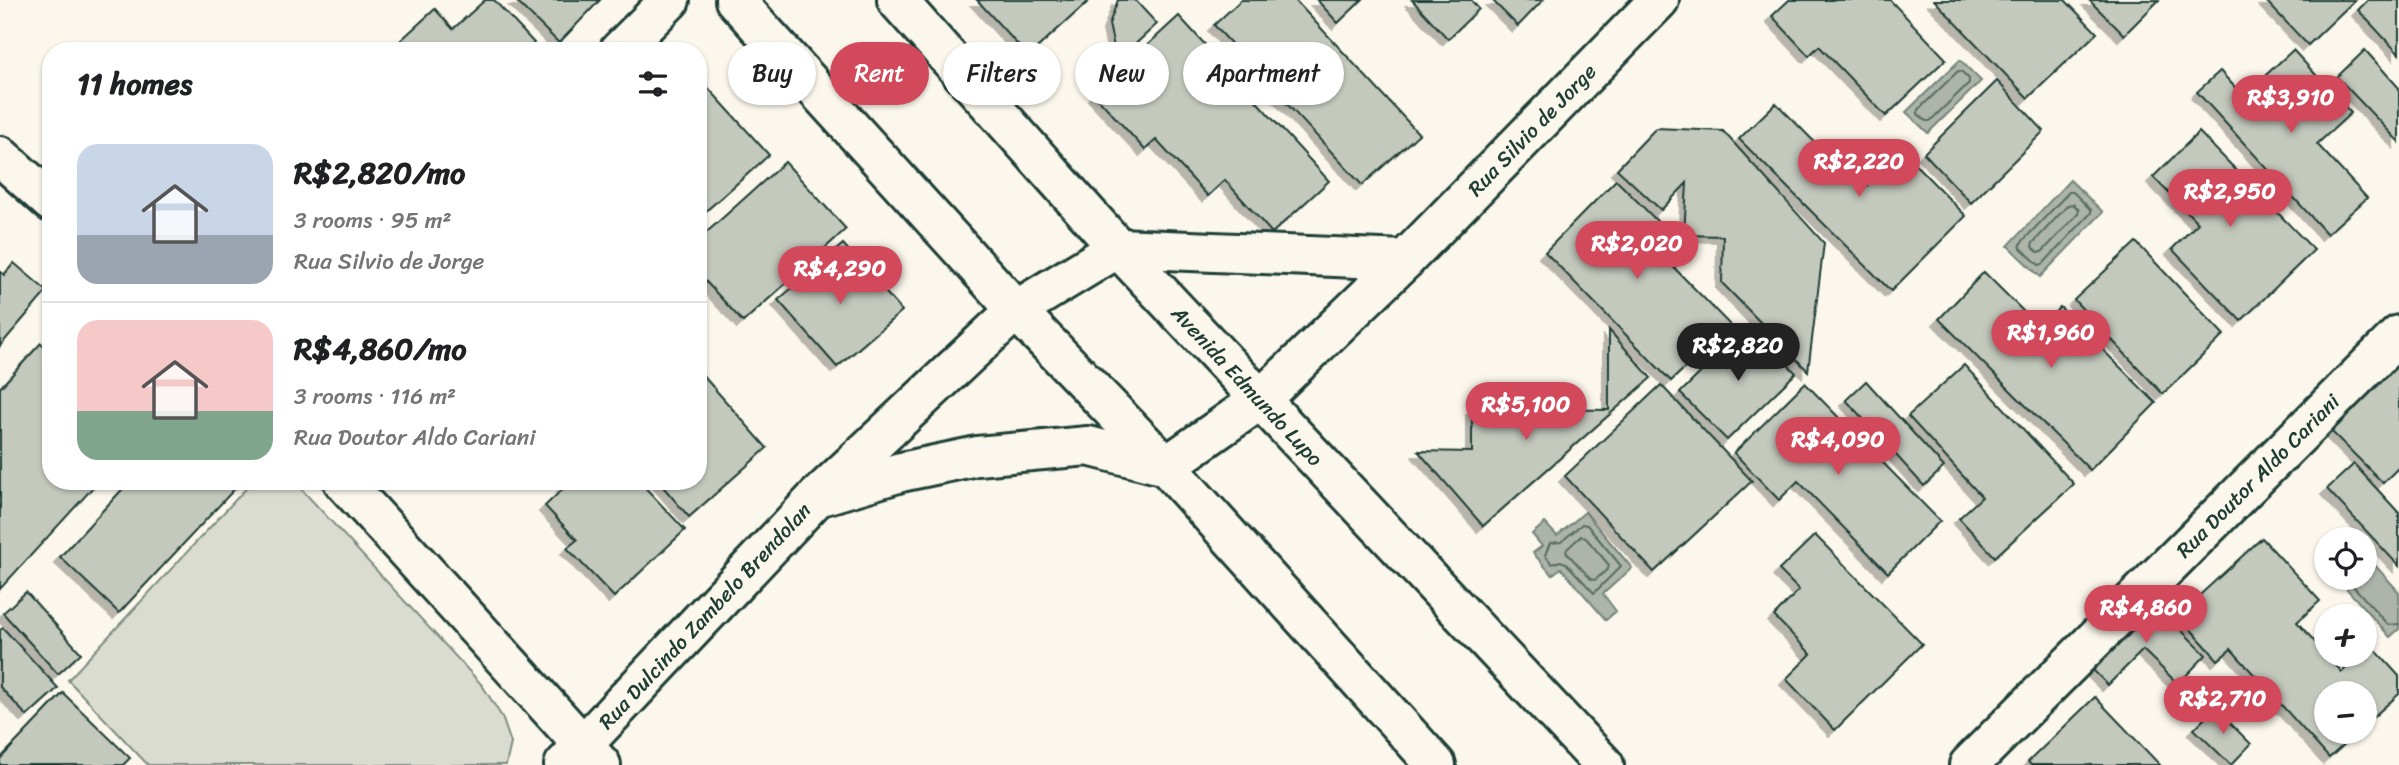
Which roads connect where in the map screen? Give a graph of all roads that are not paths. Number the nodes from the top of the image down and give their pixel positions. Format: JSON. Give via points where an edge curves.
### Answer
{"nodes":[{"id":1,"x":670,"y":0,"type":"edge"},
{"id":2,"x":735,"y":0,"type":"edge"},
{"id":3,"x":897,"y":0,"type":"edge"},
{"id":4,"x":1659,"y":0,"type":"edge"},
{"id":5,"x":628,"y":42,"type":"edge"},
{"id":6,"x":0,"y":156,"type":"edge"},
{"id":7,"x":42,"y":194,"type":"edge"},
{"id":8,"x":1118,"y":248,"type":"junction"},
{"id":9,"x":1405,"y":260,"type":"junction"},
{"id":10,"x":1016,"y":310,"type":"junction"},
{"id":11,"x":2399,"y":335,"type":"edge"},
{"id":12,"x":1260,"y":400,"type":"junction"},
{"id":13,"x":1166,"y":466,"type":"junction"},
{"id":14,"x":351,"y":490,"type":"edge"},
{"id":15,"x":817,"y":497,"type":"junction"},
{"id":16,"x":583,"y":758,"type":"edge"},
{"id":17,"x":1436,"y":765,"type":"edge"},
{"id":18,"x":1604,"y":765,"type":"edge"},
{"id":19,"x":1969,"y":765,"type":"edge"}],
"edges":[{"from":1,"to":5,"type":"street"},
{"from":2,"to":10,"type":"street"},
{"from":3,"to":8,"type":"street","name":"Avenida Edmundo Lupo"},
{"from":4,"to":9,"type":"street","name":"Rua Silvio de Jorge"},
{"from":6,"to":7,"type":"street"},
{"from":8,"to":9,"type":"street"},
{"from":8,"to":10,"type":"street","name":"Rua Dulcindo Zambelo Brendolan"},
{"from":8,"to":12,"type":"street","name":"Avenida Edmundo Lupo"},
{"from":9,"to":12,"type":"street","name":"Rua Silvio de Jorge"},
{"from":10,"to":13,"type":"street"},
{"from":10,"to":15,"type":"street","name":"Rua Dulcindo Zambelo Brendolan"},
{"from":11,"to":19,"type":"street","name":"Rua Doutor Aldo Cariani"},
{"from":12,"to":13,"type":"street","name":"Rua Silvio de Jorge"},
{"from":12,"to":18,"type":"street","name":"Avenida Edmundo Lupo"},
{"from":13,"to":15,"type":"street","name":"Rua Dulcindo Zambelo Brendolan","via":[[1088,446],[977,456]]},
{"from":13,"to":17,"type":"street"},
{"from":14,"to":16,"type":"street"},
{"from":15,"to":16,"type":"street","name":"Rua Dulcindo Zambelo Brendolan"}]}
